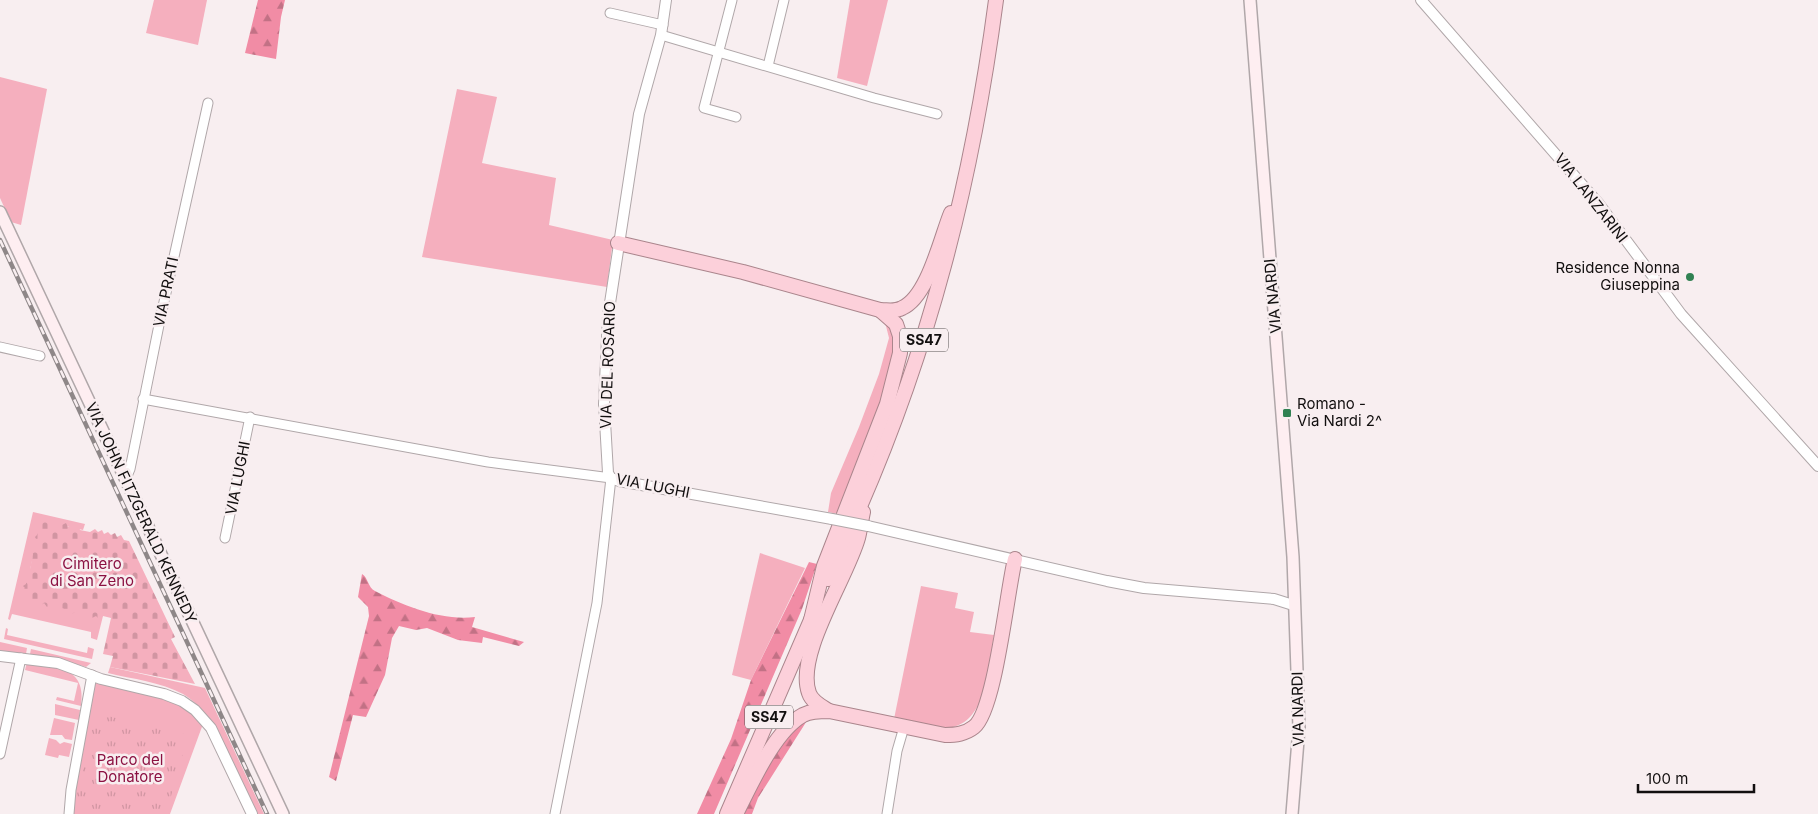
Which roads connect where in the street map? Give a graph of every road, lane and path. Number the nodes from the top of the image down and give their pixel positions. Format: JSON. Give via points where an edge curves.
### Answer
{"nodes":[{"id":1,"x":666,"y":0,"type":"edge"},
{"id":2,"x":732,"y":0,"type":"edge"},
{"id":3,"x":784,"y":0,"type":"edge"},
{"id":4,"x":996,"y":0,"type":"edge"},
{"id":5,"x":1250,"y":0,"type":"edge"},
{"id":6,"x":1421,"y":0,"type":"edge"},
{"id":7,"x":610,"y":13,"type":"dead end"},
{"id":8,"x":662,"y":30,"type":"junction"},
{"id":9,"x":719,"y":51,"type":"junction"},
{"id":10,"x":768,"y":66,"type":"junction"},
{"id":11,"x":208,"y":103,"type":"dead end"},
{"id":12,"x":937,"y":114,"type":"dead end"},
{"id":13,"x":736,"y":117,"type":"dead end"},
{"id":14,"x":965,"y":183,"type":"junction"},
{"id":15,"x":0,"y":212,"type":"edge"},
{"id":16,"x":618,"y":243,"type":"junction"},
{"id":17,"x":880,"y":310,"type":"junction"},
{"id":18,"x":0,"y":347,"type":"edge"},
{"id":19,"x":40,"y":356,"type":"dead end"},
{"id":20,"x":144,"y":399,"type":"junction"},
{"id":21,"x":250,"y":417,"type":"junction"},
{"id":22,"x":1818,"y":466,"type":"edge"},
{"id":23,"x":611,"y":478,"type":"junction"},
{"id":24,"x":124,"y":480,"type":"junction"},
{"id":25,"x":866,"y":492,"type":"junction"},
{"id":26,"x":225,"y":538,"type":"dead end"},
{"id":27,"x":1015,"y":560,"type":"junction"},
{"id":28,"x":1294,"y":599,"type":"junction"},
{"id":29,"x":811,"y":620,"type":"junction"},
{"id":30,"x":0,"y":656,"type":"edge"},
{"id":31,"x":22,"y":658,"type":"junction"},
{"id":32,"x":92,"y":675,"type":"junction"},
{"id":33,"x":829,"y":711,"type":"junction"},
{"id":34,"x":904,"y":727,"type":"junction"},
{"id":35,"x":0,"y":754,"type":"edge"},
{"id":36,"x":69,"y":814,"type":"edge"},
{"id":37,"x":252,"y":814,"type":"edge"},
{"id":38,"x":283,"y":814,"type":"edge"},
{"id":39,"x":555,"y":814,"type":"edge"},
{"id":40,"x":727,"y":814,"type":"edge"},
{"id":41,"x":736,"y":814,"type":"edge"},
{"id":42,"x":887,"y":814,"type":"edge"},
{"id":43,"x":1292,"y":814,"type":"edge"}],
"edges":[{"from":1,"to":8,"type":"street","name":"VIA DEL ROSARIO"},
{"from":2,"to":9,"type":"street"},
{"from":3,"to":10,"type":"street"},
{"from":4,"to":14,"type":"highway","number":"SS47","via":[[985,81]]},
{"from":5,"to":28,"type":"main road","name":"VIA NARDI"},
{"from":6,"to":22,"type":"street","name":"VIA LANZARINI","via":[[1599,204],[1686,320]]},
{"from":7,"to":8,"type":"street"},
{"from":8,"to":9,"type":"street"},
{"from":8,"to":16,"type":"street","name":"VIA DEL ROSARIO","via":[[639,114]]},
{"from":9,"to":10,"type":"street"},
{"from":9,"to":13,"type":"street","via":[[704,108]]},
{"from":10,"to":12,"type":"street"},
{"from":11,"to":20,"type":"street","name":"VIA PRATI"},
{"from":14,"to":17,"type":"highway","via":[[922,287],[905,308]]},
{"from":14,"to":25,"type":"highway","number":"SS47","via":[[924,340],[897,418]]},
{"from":15,"to":24,"type":"main road","name":"VIA JOHN FITZGERALD KENNEDY"},
{"from":16,"to":17,"type":"highway","via":[[743,272]]},
{"from":16,"to":23,"type":"street","name":"VIA DEL ROSARIO","via":[[608,316],[604,404]]},
{"from":17,"to":29,"type":"highway","via":[[896,324],[900,353],[887,404],[824,566]]},
{"from":18,"to":19,"type":"street"},
{"from":20,"to":21,"type":"street","name":"VIA LUGHI"},
{"from":20,"to":24,"type":"street","name":"VIA PRATI","via":[[130,469]]},
{"from":21,"to":23,"type":"street","name":"VIA LUGHI","via":[[488,462]]},
{"from":21,"to":26,"type":"street","name":"VIA LUGHI"},
{"from":23,"to":27,"type":"street","name":"VIA LUGHI","bridge":true,"via":[[868,526]]},
{"from":23,"to":39,"type":"street","name":"VIA DEL ROSARIO","via":[[596,603]]},
{"from":24,"to":38,"type":"main road","name":"VIA JOHN FITZGERALD KENNEDY"},
{"from":25,"to":29,"type":"highway","number":"SS47"},
{"from":25,"to":33,"type":"highway","via":[[858,539],[830,602],[807,666],[810,696]]},
{"from":27,"to":28,"type":"street","name":"VIA LUGHI","via":[[1144,588]]},
{"from":27,"to":34,"type":"highway","via":[[993,681],[976,726],[960,734],[945,735]]},
{"from":28,"to":43,"type":"main road","name":"VIA NARDI","via":[[1299,728]]},
{"from":29,"to":40,"type":"highway","number":"SS47"},
{"from":30,"to":31,"type":"street"},
{"from":31,"to":32,"type":"street","via":[[58,663]]},
{"from":31,"to":35,"type":"street"},
{"from":32,"to":36,"type":"street"},
{"from":32,"to":37,"type":"street","via":[[164,694],[195,710],[214,734]]},
{"from":33,"to":34,"type":"highway"},
{"from":33,"to":41,"type":"highway","via":[[813,711],[790,725],[771,750]]},
{"from":34,"to":42,"type":"street"}]}
